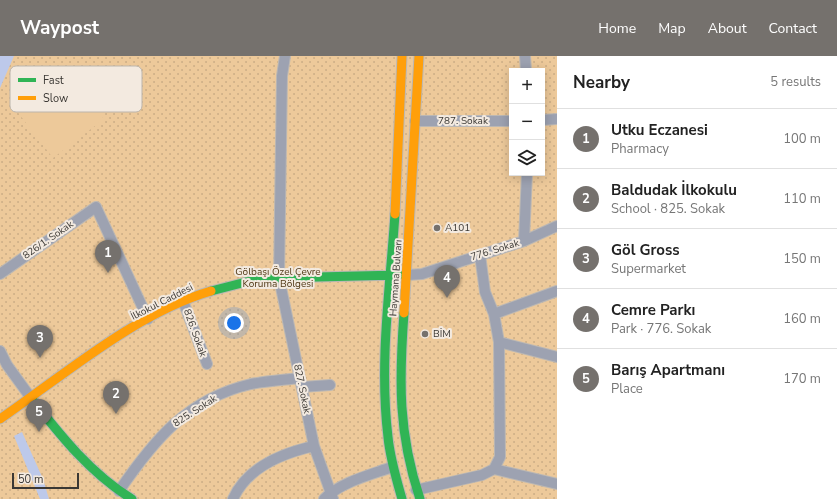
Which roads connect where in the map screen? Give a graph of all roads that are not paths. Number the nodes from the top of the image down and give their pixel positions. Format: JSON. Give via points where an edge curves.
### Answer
{"nodes":[{"id":1,"x":285,"y":56,"type":"edge"},
{"id":2,"x":402,"y":56,"type":"edge"},
{"id":3,"x":419,"y":56,"type":"edge"},
{"id":4,"x":525,"y":56,"type":"edge"},
{"id":5,"x":526,"y":68,"type":"edge"},
{"id":6,"x":557,"y":119,"type":"edge"},
{"id":7,"x":545,"y":120,"type":"edge"},
{"id":8,"x":415,"y":121,"type":"junction"},
{"id":9,"x":509,"y":121,"type":"edge"},
{"id":10,"x":527,"y":176,"type":"edge"},
{"id":11,"x":557,"y":226,"type":"edge"},
{"id":12,"x":524,"y":241,"type":"junction"},
{"id":13,"x":480,"y":255,"type":"junction"},
{"id":14,"x":0,"y":274,"type":"edge"},
{"id":15,"x":390,"y":275,"type":"junction"},
{"id":16,"x":408,"y":275,"type":"junction"},
{"id":17,"x":279,"y":278,"type":"junction"},
{"id":18,"x":557,"y":291,"type":"edge"},
{"id":19,"x":183,"y":301,"type":"junction"},
{"id":20,"x":494,"y":314,"type":"junction"},
{"id":21,"x":148,"y":319,"type":"junction"},
{"id":22,"x":499,"y":342,"type":"junction"},
{"id":23,"x":0,"y":351,"type":"edge"},
{"id":24,"x":557,"y":356,"type":"edge"},
{"id":25,"x":207,"y":364,"type":"dead end"},
{"id":26,"x":301,"y":383,"type":"junction"},
{"id":27,"x":330,"y":385,"type":"dead end"},
{"id":28,"x":31,"y":398,"type":"junction"},
{"id":29,"x":2,"y":417,"type":"edge"},
{"id":30,"x":314,"y":446,"type":"junction"},
{"id":31,"x":392,"y":467,"type":"junction"},
{"id":32,"x":494,"y":469,"type":"junction"},
{"id":33,"x":557,"y":484,"type":"edge"},
{"id":34,"x":119,"y":491,"type":"junction"},
{"id":35,"x":418,"y":494,"type":"edge"},
{"id":36,"x":329,"y":497,"type":"edge"},
{"id":37,"x":130,"y":498,"type":"edge"},
{"id":38,"x":233,"y":499,"type":"edge"},
{"id":39,"x":402,"y":499,"type":"edge"}],
"edges":[{"from":1,"to":17,"type":"street","name":"827. Sokak","via":[[282,76]]},
{"from":2,"to":15,"type":"main road","name":"Haymana Bulvarı"},
{"from":3,"to":8,"type":"main road","name":"Haymana Bulvarı"},
{"from":4,"to":5,"type":"street"},
{"from":6,"to":7,"type":"street"},
{"from":8,"to":9,"type":"street","name":"787. Sokak"},
{"from":8,"to":16,"type":"main road","name":"Haymana Bulvarı"},
{"from":10,"to":12,"type":"street"},
{"from":11,"to":12,"type":"street","name":"776. Sokak"},
{"from":12,"to":13,"type":"street","name":"776. Sokak"},
{"from":13,"to":16,"type":"street","name":"776. Sokak","via":[[422,274]]},
{"from":13,"to":20,"type":"street","via":[[485,292]]},
{"from":14,"to":21,"type":"street","name":"826/1. Sokak","via":[[96,207]]},
{"from":15,"to":16,"type":"main road","name":"İlkokul Caddesi"},
{"from":15,"to":17,"type":"main road","name":"İlkokul Caddesi"},
{"from":15,"to":31,"type":"main road","name":"Haymana Bulvarı","via":[[384,396]]},
{"from":16,"to":35,"type":"main road","name":"Haymana Bulvarı","via":[[401,401],[404,446],[411,478]]},
{"from":17,"to":19,"type":"main road","name":"İlkokul Caddesi","via":[[236,284]]},
{"from":17,"to":26,"type":"street","name":"827. Sokak"},
{"from":18,"to":20,"type":"street"},
{"from":19,"to":21,"type":"main road","name":"İlkokul Caddesi"},
{"from":19,"to":25,"type":"street","name":"826. Sokak"},
{"from":20,"to":22,"type":"street"},
{"from":21,"to":28,"type":"main road","name":"İlkokul Caddesi"},
{"from":22,"to":24,"type":"street"},
{"from":22,"to":32,"type":"street","via":[[500,457]]},
{"from":23,"to":28,"type":"street"},
{"from":26,"to":27,"type":"street","name":"825. Sokak"},
{"from":26,"to":30,"type":"street","name":"827. Sokak"},
{"from":26,"to":34,"type":"street","name":"825. Sokak","via":[[252,384],[205,402],[178,420],[154,443]]},
{"from":28,"to":29,"type":"main road","name":"İlkokul Caddesi"},
{"from":28,"to":34,"type":"main road","via":[[84,462]]},
{"from":30,"to":36,"type":"street","name":"827. Sokak"},
{"from":30,"to":38,"type":"street","via":[[295,450],[268,463],[245,479]]},
{"from":31,"to":36,"type":"street"},
{"from":31,"to":39,"type":"main road","name":"Haymana Bulvarı"},
{"from":32,"to":33,"type":"street"},
{"from":32,"to":35,"type":"street"},
{"from":34,"to":37,"type":"main road"}]}
